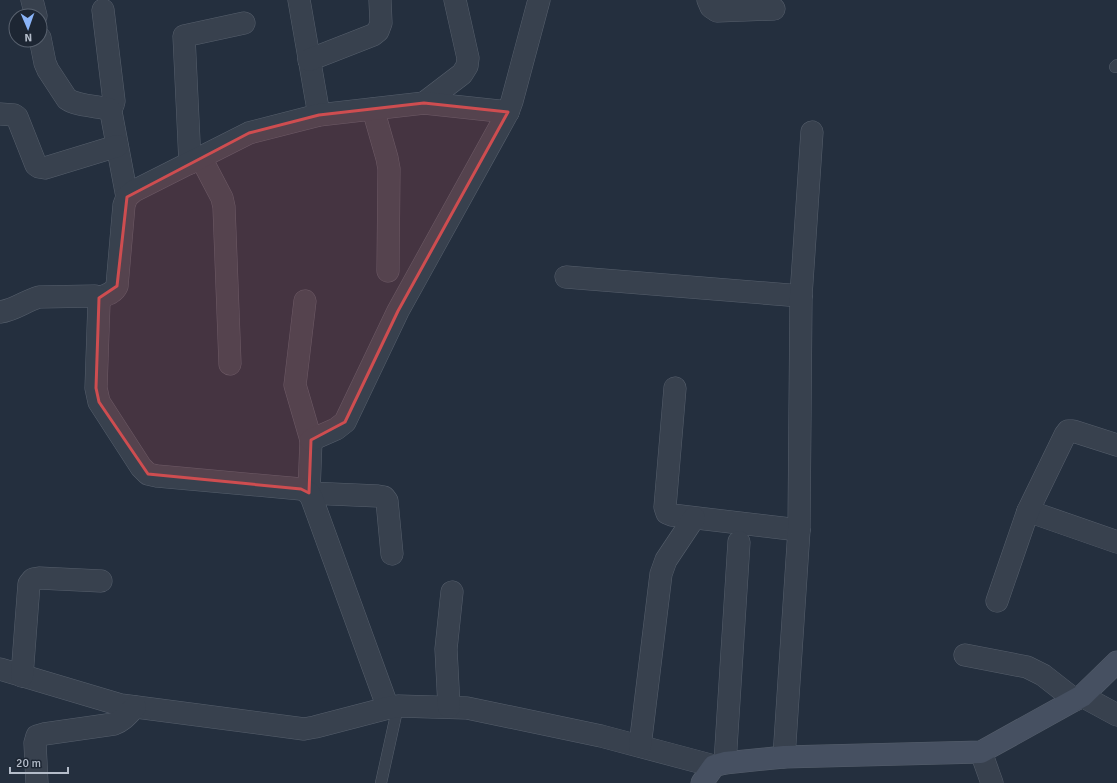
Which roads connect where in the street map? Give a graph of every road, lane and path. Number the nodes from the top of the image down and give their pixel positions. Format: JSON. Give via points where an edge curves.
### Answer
{"nodes":[{"id":1,"x":299,"y":0,"type":"edge"},
{"id":2,"x":380,"y":0,"type":"edge"},
{"id":3,"x":455,"y":0,"type":"edge"},
{"id":4,"x":539,"y":0,"type":"edge"},
{"id":5,"x":708,"y":0,"type":"edge"},
{"id":6,"x":774,"y":9,"type":"dead end"},
{"id":7,"x":103,"y":10,"type":"dead end"},
{"id":8,"x":244,"y":23,"type":"dead end"},
{"id":9,"x":42,"y":48,"type":"edge"},
{"id":10,"x":309,"y":60,"type":"junction"},
{"id":11,"x":424,"y":103,"type":"junction"},
{"id":12,"x":109,"y":109,"type":"junction"},
{"id":13,"x":373,"y":109,"type":"junction"},
{"id":14,"x":508,"y":112,"type":"junction"},
{"id":15,"x":0,"y":114,"type":"edge"},
{"id":16,"x":319,"y":115,"type":"junction"},
{"id":17,"x":812,"y":132,"type":"dead end"},
{"id":18,"x":117,"y":146,"type":"junction"},
{"id":19,"x":195,"y":160,"type":"junction"},
{"id":20,"x":127,"y":197,"type":"junction"},
{"id":21,"x":388,"y":270,"type":"dead end"},
{"id":22,"x":566,"y":277,"type":"dead end"},
{"id":23,"x":801,"y":296,"type":"junction"},
{"id":24,"x":99,"y":298,"type":"junction"},
{"id":25,"x":305,"y":301,"type":"dead end"},
{"id":26,"x":0,"y":312,"type":"edge"},
{"id":27,"x":230,"y":364,"type":"dead end"},
{"id":28,"x":675,"y":388,"type":"dead end"},
{"id":29,"x":311,"y":440,"type":"junction"},
{"id":30,"x":1117,"y":445,"type":"edge"},
{"id":31,"x":309,"y":493,"type":"junction"},
{"id":32,"x":1028,"y":511,"type":"junction"},
{"id":33,"x":694,"y":518,"type":"junction"},
{"id":34,"x":799,"y":530,"type":"junction"},
{"id":35,"x":740,"y":542,"type":"dead end"},
{"id":36,"x":1117,"y":542,"type":"edge"},
{"id":37,"x":392,"y":554,"type":"dead end"},
{"id":38,"x":101,"y":581,"type":"dead end"},
{"id":39,"x":452,"y":592,"type":"dead end"},
{"id":40,"x":997,"y":601,"type":"dead end"},
{"id":41,"x":965,"y":655,"type":"dead end"},
{"id":42,"x":1117,"y":662,"type":"edge"},
{"id":43,"x":0,"y":669,"type":"edge"},
{"id":44,"x":22,"y":676,"type":"junction"},
{"id":45,"x":1079,"y":698,"type":"junction"},
{"id":46,"x":134,"y":707,"type":"junction"},
{"id":47,"x":393,"y":707,"type":"junction"},
{"id":48,"x":449,"y":707,"type":"junction"},
{"id":49,"x":1117,"y":715,"type":"edge"},
{"id":50,"x":640,"y":746,"type":"junction"},
{"id":51,"x":981,"y":752,"type":"junction"},
{"id":52,"x":784,"y":757,"type":"junction"},
{"id":53,"x":714,"y":771,"type":"edge"},
{"id":54,"x":36,"y":783,"type":"edge"},
{"id":55,"x":381,"y":783,"type":"edge"},
{"id":56,"x":992,"y":783,"type":"edge"}],
"edges":[{"from":1,"to":10,"type":"street"},
{"from":2,"to":10,"type":"street","via":[[378,31]]},
{"from":3,"to":11,"type":"street","via":[[468,58],[467,66],[462,74]]},
{"from":4,"to":14,"type":"street"},
{"from":5,"to":6,"type":"street","via":[[711,7],[717,10]]},
{"from":7,"to":12,"type":"street","via":[[114,101]]},
{"from":8,"to":19,"type":"street","via":[[184,36]]},
{"from":9,"to":12,"type":"street","via":[[48,70],[67,99]]},
{"from":10,"to":16,"type":"street"},
{"from":11,"to":13,"type":"street"},
{"from":11,"to":14,"type":"street"},
{"from":12,"to":18,"type":"street"},
{"from":13,"to":16,"type":"street"},
{"from":13,"to":21,"type":"street","via":[[389,168]]},
{"from":14,"to":29,"type":"street","via":[[398,311],[344,422],[336,429]]},
{"from":15,"to":18,"type":"street","via":[[14,115],[17,118],[36,165],[40,167],[44,168]]},
{"from":16,"to":19,"type":"street","via":[[249,133]]},
{"from":17,"to":23,"type":"street"},
{"from":18,"to":20,"type":"street"},
{"from":19,"to":20,"type":"street"},
{"from":19,"to":27,"type":"street","via":[[222,198],[224,207]]},
{"from":20,"to":24,"type":"street","via":[[117,286],[111,293]]},
{"from":22,"to":23,"type":"street"},
{"from":23,"to":34,"type":"street"},
{"from":24,"to":26,"type":"street","via":[[39,297],[12,310]]},
{"from":24,"to":31,"type":"street","via":[[97,396],[137,461],[148,474],[301,489]]},
{"from":25,"to":29,"type":"street","via":[[295,385]]},
{"from":28,"to":33,"type":"street","via":[[665,507],[667,513],[672,516]]},
{"from":29,"to":31,"type":"street"},
{"from":30,"to":32,"type":"street","via":[[1068,431]]},
{"from":31,"to":37,"type":"street","via":[[384,497],[387,501]]},
{"from":31,"to":47,"type":"street"},
{"from":32,"to":36,"type":"street"},
{"from":32,"to":40,"type":"street"},
{"from":33,"to":34,"type":"street"},
{"from":33,"to":50,"type":"street","via":[[666,560],[661,574]]},
{"from":34,"to":52,"type":"street"},
{"from":35,"to":53,"type":"street"},
{"from":38,"to":44,"type":"street","via":[[33,579],[29,584]]},
{"from":39,"to":48,"type":"street","via":[[446,649]]},
{"from":41,"to":45,"type":"street","via":[[1027,667]]},
{"from":42,"to":45,"type":"street"},
{"from":43,"to":44,"type":"street"},
{"from":44,"to":46,"type":"street"},
{"from":45,"to":49,"type":"street"},
{"from":45,"to":51,"type":"street"},
{"from":46,"to":47,"type":"street","via":[[304,729]]},
{"from":46,"to":54,"type":"street","via":[[125,718],[114,724],[37,736]]},
{"from":47,"to":48,"type":"street"},
{"from":47,"to":55,"type":"lane"},
{"from":48,"to":50,"type":"street","via":[[467,708]]},
{"from":50,"to":53,"type":"street"},
{"from":51,"to":52,"type":"street"},
{"from":51,"to":56,"type":"street"},
{"from":52,"to":53,"type":"street"}]}
